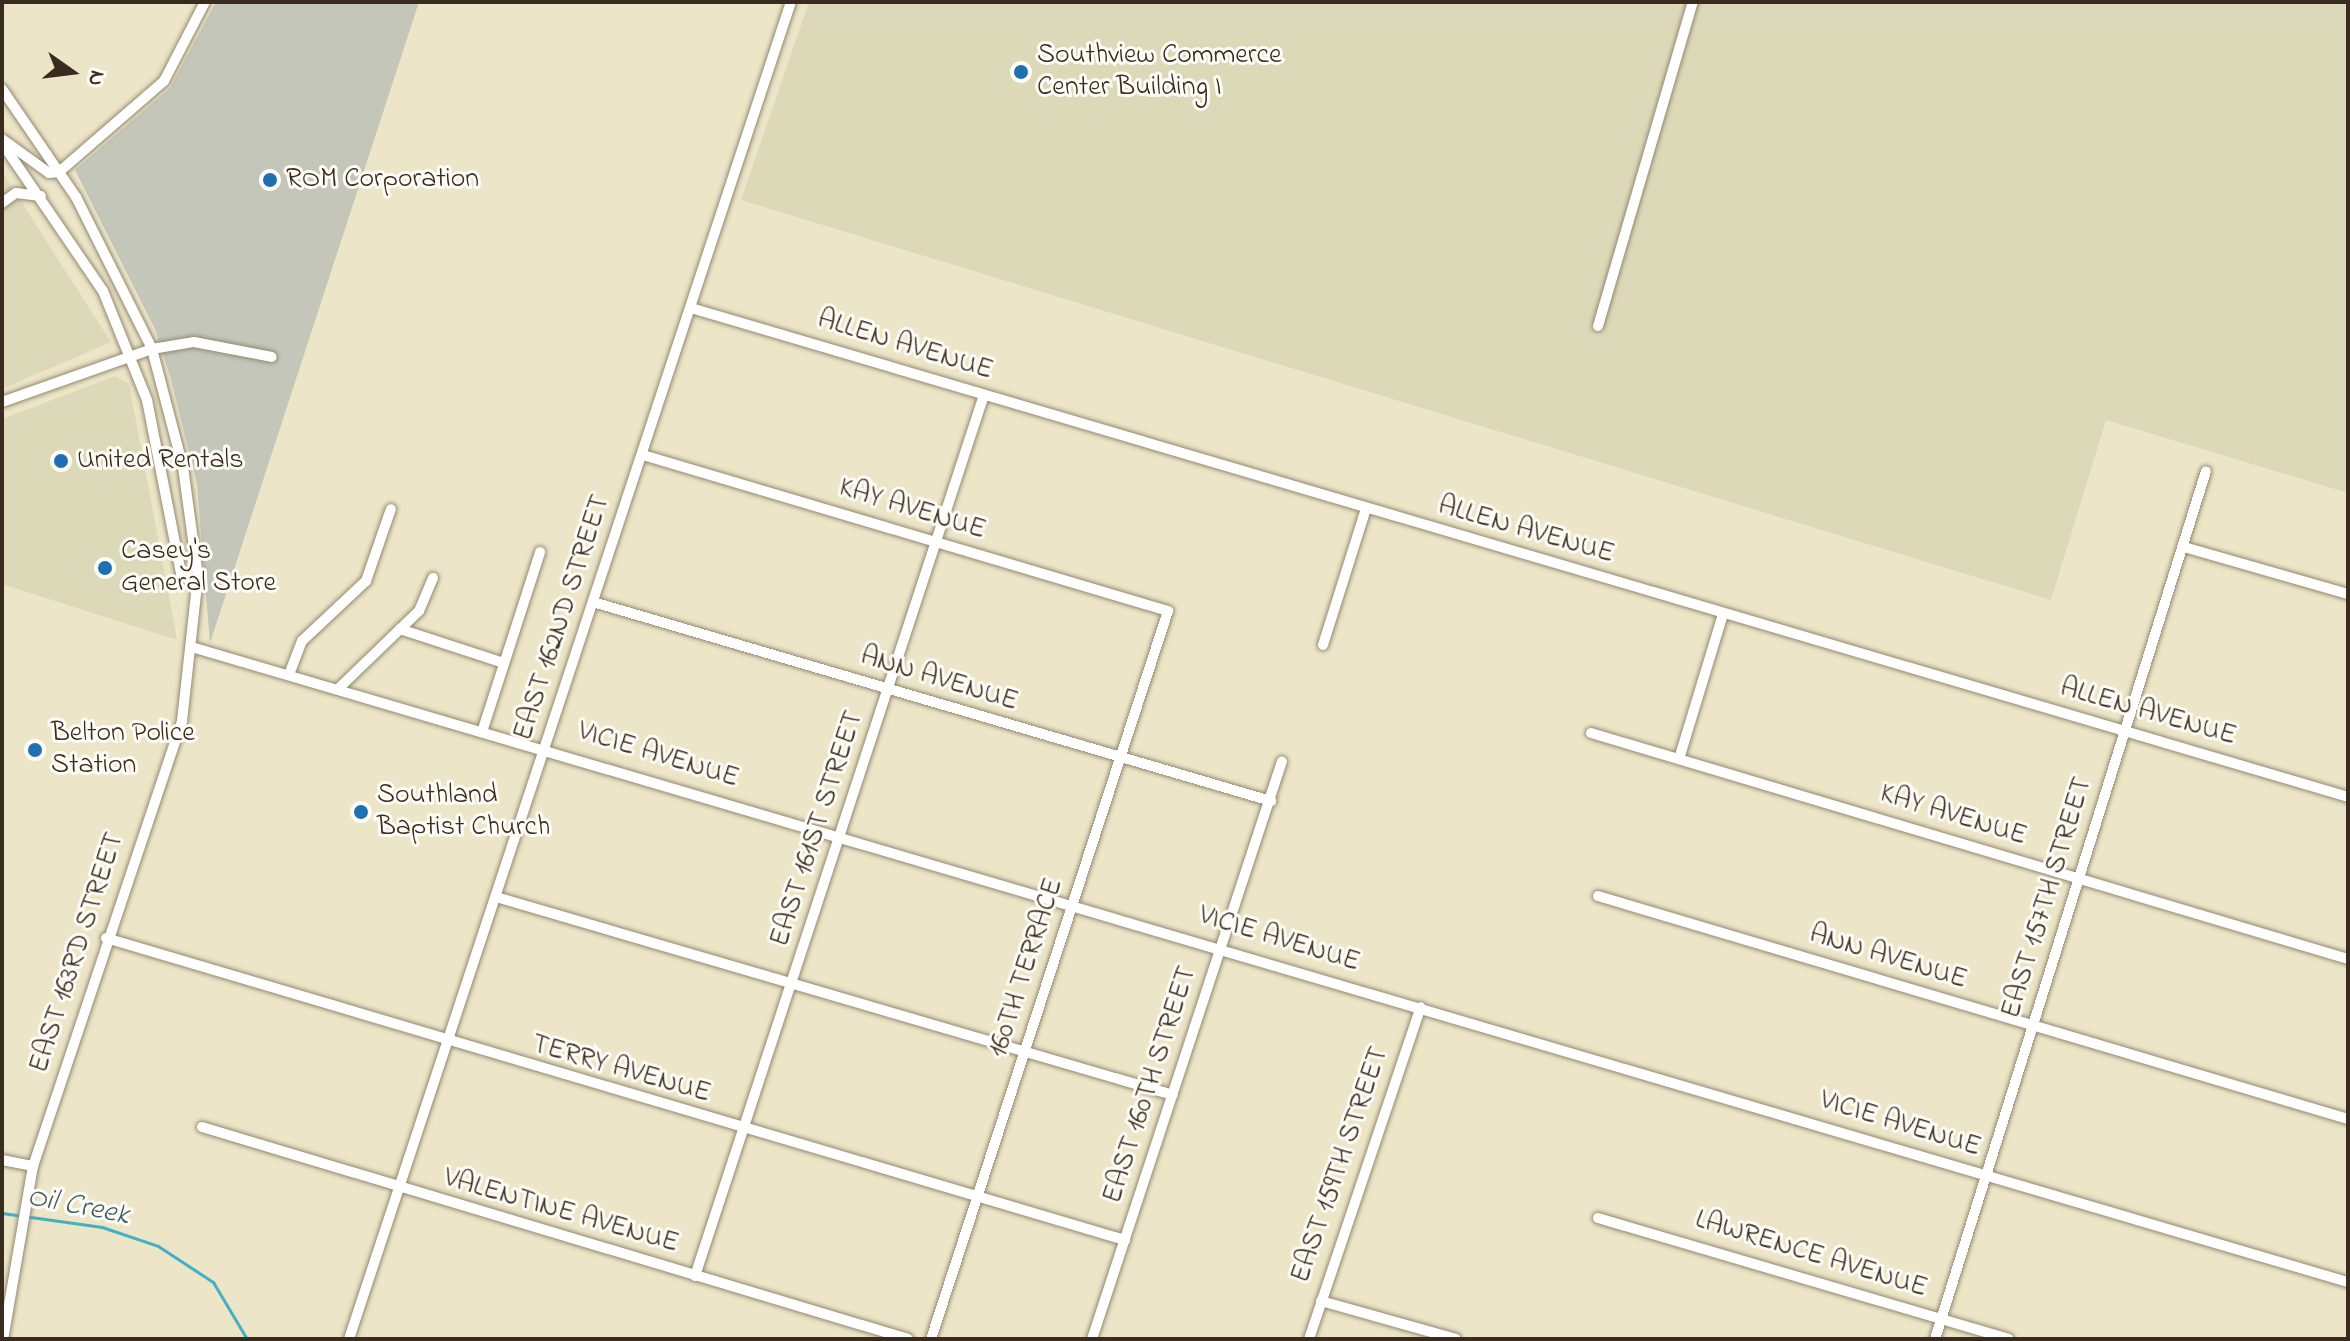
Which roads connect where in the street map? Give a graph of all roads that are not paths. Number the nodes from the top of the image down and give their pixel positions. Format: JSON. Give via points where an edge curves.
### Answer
{"nodes":[{"id":1,"x":205,"y":2,"type":"edge"},
{"id":2,"x":791,"y":2,"type":"edge"},
{"id":3,"x":1693,"y":2,"type":"edge"},
{"id":4,"x":2,"y":89,"type":"edge"},
{"id":5,"x":2,"y":141,"type":"edge"},
{"id":6,"x":21,"y":168,"type":"junction"},
{"id":7,"x":59,"y":172,"type":"junction"},
{"id":8,"x":16,"y":193,"type":"junction"},
{"id":9,"x":41,"y":196,"type":"junction"},
{"id":10,"x":2,"y":203,"type":"edge"},
{"id":11,"x":691,"y":308,"type":"junction"},
{"id":12,"x":1598,"y":326,"type":"dead end"},
{"id":13,"x":152,"y":349,"type":"junction"},
{"id":14,"x":272,"y":357,"type":"dead end"},
{"id":15,"x":130,"y":359,"type":"junction"},
{"id":16,"x":984,"y":395,"type":"junction"},
{"id":17,"x":2,"y":402,"type":"edge"},
{"id":18,"x":643,"y":455,"type":"junction"},
{"id":19,"x":2206,"y":471,"type":"dead end"},
{"id":20,"x":391,"y":509,"type":"dead end"},
{"id":21,"x":1366,"y":509,"type":"junction"},
{"id":22,"x":936,"y":542,"type":"junction"},
{"id":23,"x":2184,"y":547,"type":"junction"},
{"id":24,"x":540,"y":552,"type":"dead end"},
{"id":25,"x":433,"y":578,"type":"dead end"},
{"id":26,"x":193,"y":583,"type":"junction"},
{"id":27,"x":2348,"y":594,"type":"edge"},
{"id":28,"x":593,"y":602,"type":"junction"},
{"id":29,"x":1168,"y":611,"type":"joint"},
{"id":30,"x":1723,"y":614,"type":"junction"},
{"id":31,"x":400,"y":629,"type":"junction"},
{"id":32,"x":1323,"y":645,"type":"dead end"},
{"id":33,"x":195,"y":648,"type":"junction"},
{"id":34,"x":504,"y":663,"type":"junction"},
{"id":35,"x":290,"y":672,"type":"junction"},
{"id":36,"x":340,"y":687,"type":"junction"},
{"id":37,"x":888,"y":690,"type":"junction"},
{"id":38,"x":483,"y":729,"type":"junction"},
{"id":39,"x":2125,"y":732,"type":"junction"},
{"id":40,"x":1591,"y":733,"type":"dead end"},
{"id":41,"x":545,"y":747,"type":"junction"},
{"id":42,"x":1121,"y":759,"type":"junction"},
{"id":43,"x":1679,"y":759,"type":"junction"},
{"id":44,"x":1282,"y":761,"type":"dead end"},
{"id":45,"x":2348,"y":797,"type":"edge"},
{"id":46,"x":1271,"y":801,"type":"junction"},
{"id":47,"x":841,"y":835,"type":"junction"},
{"id":48,"x":2080,"y":879,"type":"junction"},
{"id":49,"x":1598,"y":896,"type":"dead end"},
{"id":50,"x":496,"y":897,"type":"junction"},
{"id":51,"x":1074,"y":904,"type":"junction"},
{"id":52,"x":106,"y":938,"type":"junction"},
{"id":53,"x":1222,"y":948,"type":"junction"},
{"id":54,"x":2348,"y":959,"type":"edge"},
{"id":55,"x":792,"y":984,"type":"junction"},
{"id":56,"x":1421,"y":1007,"type":"junction"},
{"id":57,"x":2033,"y":1027,"type":"junction"},
{"id":58,"x":447,"y":1044,"type":"junction"},
{"id":59,"x":1025,"y":1052,"type":"junction"},
{"id":60,"x":1173,"y":1095,"type":"junction"},
{"id":61,"x":2348,"y":1119,"type":"edge"},
{"id":62,"x":202,"y":1127,"type":"dead end"},
{"id":63,"x":744,"y":1130,"type":"junction"},
{"id":64,"x":2,"y":1160,"type":"edge"},
{"id":65,"x":33,"y":1166,"type":"junction"},
{"id":66,"x":1987,"y":1175,"type":"junction"},
{"id":67,"x":398,"y":1189,"type":"junction"},
{"id":68,"x":977,"y":1197,"type":"junction"},
{"id":69,"x":1598,"y":1218,"type":"dead end"},
{"id":70,"x":1125,"y":1240,"type":"junction"},
{"id":71,"x":695,"y":1276,"type":"junction"},
{"id":72,"x":2348,"y":1282,"type":"edge"},
{"id":73,"x":1321,"y":1301,"type":"junction"},
{"id":74,"x":1942,"y":1319,"type":"junction"},
{"id":75,"x":3,"y":1339,"type":"edge"},
{"id":76,"x":349,"y":1339,"type":"edge"},
{"id":77,"x":908,"y":1339,"type":"edge"},
{"id":78,"x":931,"y":1339,"type":"edge"},
{"id":79,"x":1092,"y":1339,"type":"edge"},
{"id":80,"x":1309,"y":1339,"type":"edge"},
{"id":81,"x":1456,"y":1339,"type":"edge"},
{"id":82,"x":1935,"y":1339,"type":"edge"},
{"id":83,"x":2009,"y":1339,"type":"edge"}],
"edges":[{"from":1,"to":7,"type":"street","via":[[164,81]]},
{"from":2,"to":11,"type":"street","name":"EAST 162ND STREET"},
{"from":3,"to":12,"type":"street"},
{"from":4,"to":7,"type":"street","name":"EAST 163RD STREET"},
{"from":5,"to":6,"type":"street","name":"EAST 163RD STREET"},
{"from":5,"to":7,"type":"street","via":[[49,173]]},
{"from":6,"to":8,"type":"street"},
{"from":6,"to":9,"type":"street","name":"EAST 163RD STREET"},
{"from":7,"to":13,"type":"street","name":"EAST 163RD STREET"},
{"from":8,"to":9,"type":"street"},
{"from":8,"to":10,"type":"street"},
{"from":9,"to":15,"type":"street","name":"EAST 163RD STREET","via":[[103,291]]},
{"from":11,"to":16,"type":"street","name":"ALLEN AVENUE"},
{"from":11,"to":18,"type":"street","name":"EAST 162ND STREET"},
{"from":13,"to":14,"type":"street","via":[[205,343]]},
{"from":13,"to":15,"type":"street"},
{"from":13,"to":26,"type":"street","name":"EAST 163RD STREET","via":[[196,538]]},
{"from":15,"to":17,"type":"street"},
{"from":15,"to":26,"type":"street","name":"EAST 163RD STREET","via":[[147,400],[181,574]]},
{"from":16,"to":21,"type":"street","name":"ALLEN AVENUE"},
{"from":16,"to":22,"type":"street","name":"EAST 161ST STREET"},
{"from":18,"to":22,"type":"street","name":"KAY AVENUE"},
{"from":18,"to":28,"type":"street","name":"EAST 162ND STREET"},
{"from":19,"to":23,"type":"street","name":"EAST 157TH STREET"},
{"from":20,"to":35,"type":"street","via":[[366,581],[302,641]]},
{"from":21,"to":30,"type":"street","name":"ALLEN AVENUE"},
{"from":21,"to":32,"type":"street"},
{"from":22,"to":29,"type":"street","name":"KAY AVENUE"},
{"from":22,"to":37,"type":"street","name":"EAST 161ST STREET"},
{"from":23,"to":27,"type":"street"},
{"from":23,"to":39,"type":"street","name":"EAST 157TH STREET"},
{"from":24,"to":34,"type":"street"},
{"from":25,"to":31,"type":"street","via":[[423,604]]},
{"from":26,"to":33,"type":"street","name":"EAST 163RD STREET"},
{"from":28,"to":37,"type":"street","name":"ANN AVENUE"},
{"from":28,"to":41,"type":"street","name":"EAST 162ND STREET"},
{"from":29,"to":42,"type":"street","name":"160TH TERRACE"},
{"from":30,"to":39,"type":"street","name":"ALLEN AVENUE"},
{"from":30,"to":43,"type":"street"},
{"from":31,"to":34,"type":"street"},
{"from":31,"to":36,"type":"street"},
{"from":33,"to":35,"type":"street","name":"VICIE AVENUE"},
{"from":33,"to":52,"type":"street","name":"EAST 163RD STREET","via":[[182,721]]},
{"from":34,"to":38,"type":"street"},
{"from":35,"to":36,"type":"street","name":"VICIE AVENUE"},
{"from":36,"to":38,"type":"street","name":"VICIE AVENUE"},
{"from":37,"to":42,"type":"street","name":"ANN AVENUE"},
{"from":37,"to":47,"type":"street","name":"EAST 161ST STREET"},
{"from":38,"to":41,"type":"street","name":"VICIE AVENUE"},
{"from":39,"to":45,"type":"street","name":"ALLEN AVENUE"},
{"from":39,"to":48,"type":"street","name":"EAST 157TH STREET"},
{"from":40,"to":43,"type":"street","name":"KAY AVENUE"},
{"from":41,"to":47,"type":"street","name":"VICIE AVENUE"},
{"from":41,"to":50,"type":"street","name":"EAST 162ND STREET"},
{"from":42,"to":46,"type":"street","name":"ANN AVENUE"},
{"from":42,"to":51,"type":"street","name":"160TH TERRACE"},
{"from":43,"to":48,"type":"street","name":"KAY AVENUE"},
{"from":44,"to":46,"type":"street","name":"EAST 160TH STREET"},
{"from":46,"to":53,"type":"street","name":"EAST 160TH STREET"},
{"from":47,"to":51,"type":"street","name":"VICIE AVENUE"},
{"from":47,"to":55,"type":"street","name":"EAST 161ST STREET"},
{"from":48,"to":54,"type":"street","name":"KAY AVENUE"},
{"from":48,"to":57,"type":"street","name":"EAST 157TH STREET"},
{"from":49,"to":57,"type":"street","name":"ANN AVENUE"},
{"from":50,"to":55,"type":"street"},
{"from":50,"to":58,"type":"street","name":"EAST 162ND STREET"},
{"from":51,"to":53,"type":"street","name":"VICIE AVENUE"},
{"from":51,"to":59,"type":"street","name":"160TH TERRACE"},
{"from":52,"to":58,"type":"street","name":"TERRY AVENUE"},
{"from":52,"to":65,"type":"street","name":"EAST 163RD STREET"},
{"from":53,"to":56,"type":"street","name":"VICIE AVENUE"},
{"from":53,"to":60,"type":"street","name":"EAST 160TH STREET"},
{"from":55,"to":59,"type":"street"},
{"from":55,"to":63,"type":"street","name":"EAST 161ST STREET"},
{"from":56,"to":66,"type":"street","name":"VICIE AVENUE"},
{"from":56,"to":73,"type":"street","name":"EAST 159TH STREET"},
{"from":57,"to":61,"type":"street","name":"ANN AVENUE"},
{"from":57,"to":66,"type":"street","name":"EAST 157TH STREET"},
{"from":58,"to":63,"type":"street","name":"TERRY AVENUE"},
{"from":58,"to":67,"type":"street","name":"EAST 162ND STREET"},
{"from":59,"to":60,"type":"street"},
{"from":59,"to":68,"type":"street","name":"160TH TERRACE"},
{"from":60,"to":70,"type":"street","name":"EAST 160TH STREET"},
{"from":62,"to":67,"type":"street","name":"VALENTINE AVENUE"},
{"from":63,"to":68,"type":"street","name":"TERRY AVENUE"},
{"from":63,"to":71,"type":"street","name":"EAST 161ST STREET"},
{"from":64,"to":65,"type":"street"},
{"from":65,"to":75,"type":"street","name":"EAST 163RD STREET"},
{"from":66,"to":72,"type":"street","name":"VICIE AVENUE"},
{"from":66,"to":74,"type":"street","name":"EAST 157TH STREET"},
{"from":67,"to":71,"type":"street","name":"VALENTINE AVENUE"},
{"from":67,"to":76,"type":"street","name":"EAST 162ND STREET"},
{"from":68,"to":70,"type":"street","name":"TERRY AVENUE"},
{"from":68,"to":78,"type":"street","name":"160TH TERRACE"},
{"from":69,"to":74,"type":"street","name":"LAWRENCE AVENUE"},
{"from":70,"to":79,"type":"street","name":"EAST 160TH STREET"},
{"from":71,"to":77,"type":"street","name":"VALENTINE AVENUE"},
{"from":73,"to":80,"type":"street","name":"EAST 159TH STREET"},
{"from":73,"to":81,"type":"street"},
{"from":74,"to":82,"type":"street","name":"EAST 157TH STREET"},
{"from":74,"to":83,"type":"street","name":"LAWRENCE AVENUE"}]}
